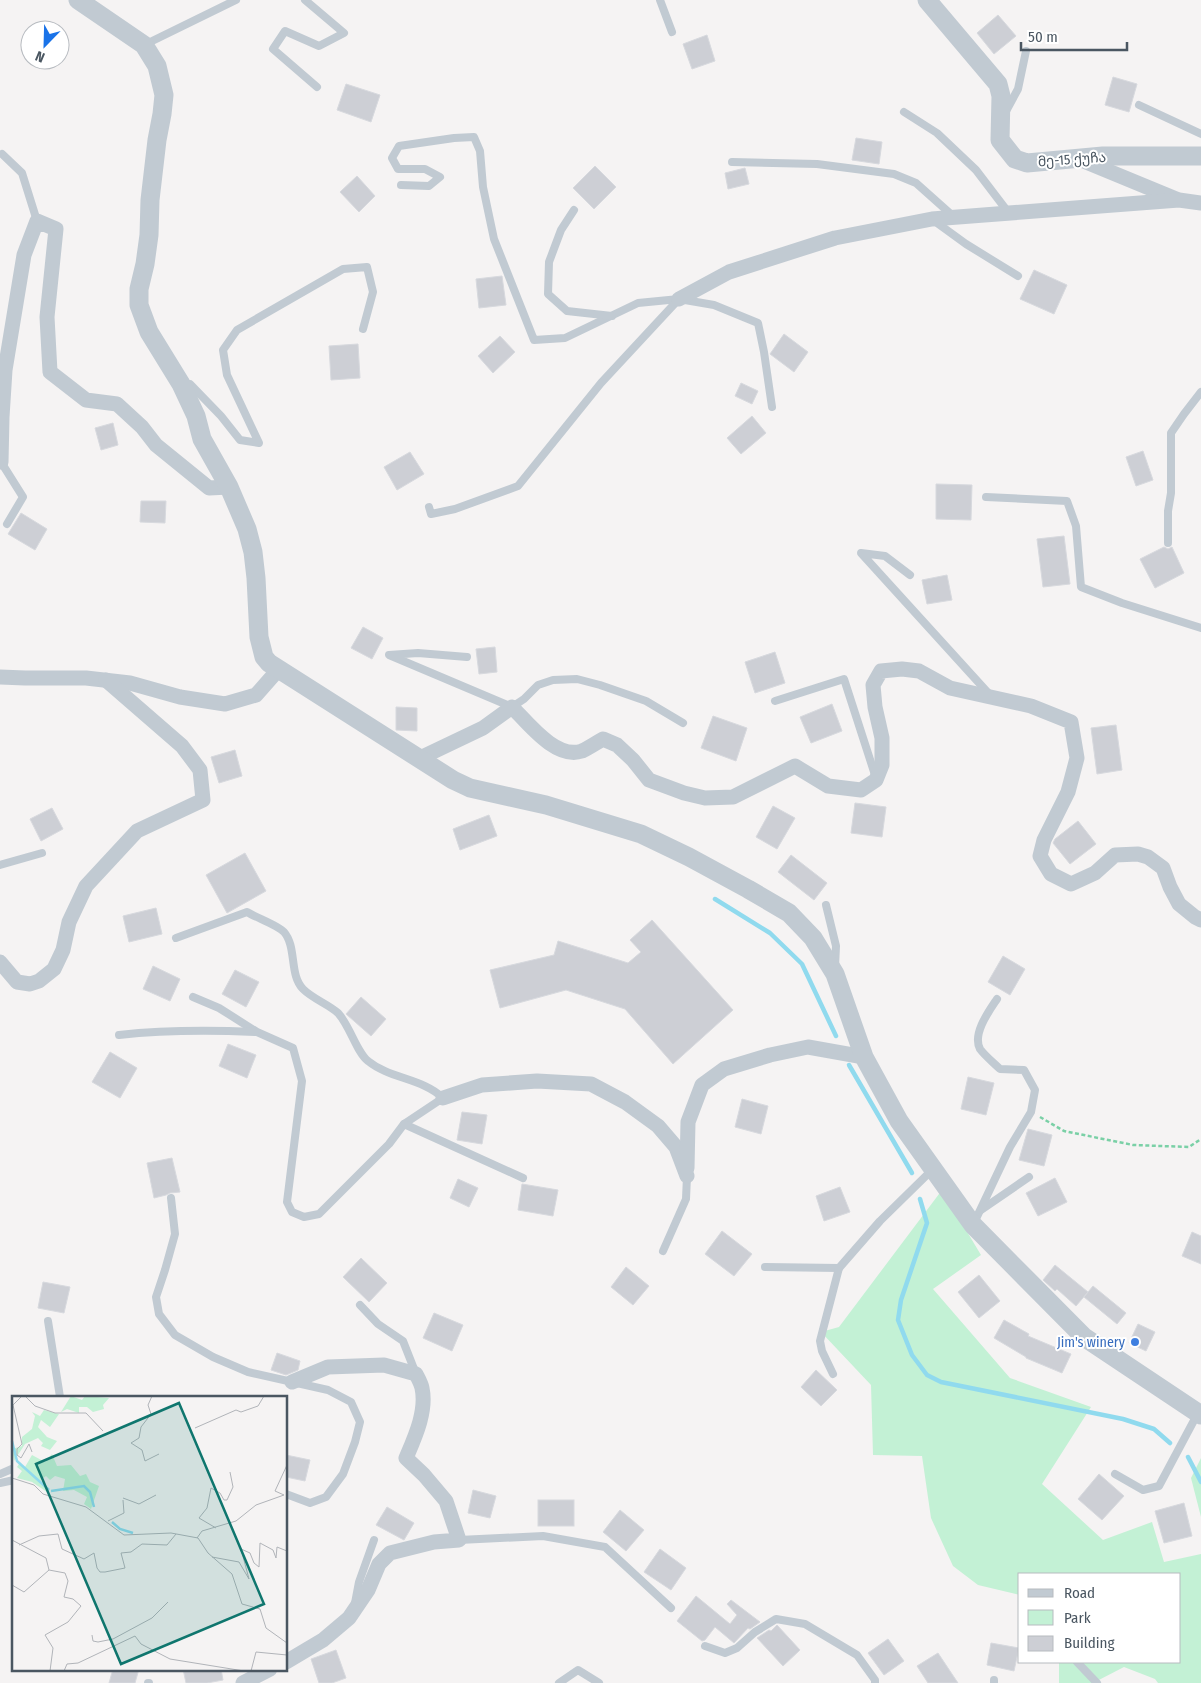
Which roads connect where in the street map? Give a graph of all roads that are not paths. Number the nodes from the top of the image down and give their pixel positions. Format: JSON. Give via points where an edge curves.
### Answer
{"nodes":[{"id":1,"x":78,"y":0,"type":"edge"},
{"id":2,"x":236,"y":0,"type":"edge"},
{"id":3,"x":305,"y":0,"type":"edge"},
{"id":4,"x":660,"y":0,"type":"edge"},
{"id":5,"x":928,"y":0,"type":"edge"},
{"id":6,"x":672,"y":32,"type":"dead end"},
{"id":7,"x":144,"y":45,"type":"junction"},
{"id":8,"x":1026,"y":52,"type":"dead end"},
{"id":9,"x":317,"y":88,"type":"dead end"},
{"id":10,"x":1139,"y":105,"type":"dead end"},
{"id":11,"x":904,"y":112,"type":"dead end"},
{"id":12,"x":1001,"y":121,"type":"junction"},
{"id":13,"x":1201,"y":134,"type":"edge"},
{"id":14,"x":2,"y":154,"type":"dead end"},
{"id":15,"x":1201,"y":156,"type":"edge"},
{"id":16,"x":1078,"y":158,"type":"junction"},
{"id":17,"x":732,"y":162,"type":"dead end"},
{"id":18,"x":401,"y":185,"type":"dead end"},
{"id":19,"x":1180,"y":200,"type":"junction"},
{"id":20,"x":1201,"y":204,"type":"edge"},
{"id":21,"x":574,"y":210,"type":"dead end"},
{"id":22,"x":1008,"y":212,"type":"junction"},
{"id":23,"x":954,"y":217,"type":"junction"},
{"id":24,"x":932,"y":219,"type":"junction"},
{"id":25,"x":37,"y":221,"type":"junction"},
{"id":26,"x":1018,"y":276,"type":"dead end"},
{"id":27,"x":679,"y":299,"type":"junction"},
{"id":28,"x":612,"y":316,"type":"junction"},
{"id":29,"x":362,"y":329,"type":"dead end"},
{"id":30,"x":181,"y":384,"type":"junction"},
{"id":31,"x":1201,"y":392,"type":"edge"},
{"id":32,"x":772,"y":407,"type":"dead end"},
{"id":33,"x":1,"y":461,"type":"edge"},
{"id":34,"x":229,"y":487,"type":"junction"},
{"id":35,"x":986,"y":497,"type":"dead end"},
{"id":36,"x":429,"y":507,"type":"dead end"},
{"id":37,"x":7,"y":524,"type":"dead end"},
{"id":38,"x":1168,"y":544,"type":"dead end"},
{"id":39,"x":910,"y":575,"type":"dead end"},
{"id":40,"x":1201,"y":628,"type":"edge"},
{"id":41,"x":467,"y":657,"type":"dead end"},
{"id":42,"x":278,"y":670,"type":"junction"},
{"id":43,"x":0,"y":677,"type":"edge"},
{"id":44,"x":106,"y":680,"type":"junction"},
{"id":45,"x":993,"y":698,"type":"junction"},
{"id":46,"x":775,"y":701,"type":"dead end"},
{"id":47,"x":512,"y":707,"type":"junction"},
{"id":48,"x":683,"y":723,"type":"dead end"},
{"id":49,"x":418,"y":759,"type":"junction"},
{"id":50,"x":876,"y":780,"type":"junction"},
{"id":51,"x":42,"y":853,"type":"dead end"},
{"id":52,"x":0,"y":865,"type":"edge"},
{"id":53,"x":826,"y":904,"type":"dead end"},
{"id":54,"x":1201,"y":920,"type":"edge"},
{"id":55,"x":176,"y":938,"type":"dead end"},
{"id":56,"x":0,"y":962,"type":"edge"},
{"id":57,"x":835,"y":974,"type":"junction"},
{"id":58,"x":193,"y":997,"type":"dead end"},
{"id":59,"x":997,"y":999,"type":"dead end"},
{"id":60,"x":256,"y":1032,"type":"junction"},
{"id":61,"x":119,"y":1035,"type":"dead end"},
{"id":62,"x":864,"y":1057,"type":"junction"},
{"id":63,"x":443,"y":1098,"type":"junction"},
{"id":64,"x":404,"y":1124,"type":"junction"},
{"id":65,"x":933,"y":1169,"type":"junction"},
{"id":66,"x":687,"y":1176,"type":"junction"},
{"id":67,"x":1028,"y":1177,"type":"dead end"},
{"id":68,"x":524,"y":1178,"type":"dead end"},
{"id":69,"x":171,"y":1198,"type":"dead end"},
{"id":70,"x":976,"y":1218,"type":"junction"},
{"id":71,"x":663,"y":1250,"type":"dead end"},
{"id":72,"x":765,"y":1267,"type":"dead end"},
{"id":73,"x":839,"y":1268,"type":"junction"},
{"id":74,"x":360,"y":1305,"type":"dead end"},
{"id":75,"x":48,"y":1321,"type":"dead end"},
{"id":76,"x":416,"y":1374,"type":"junction"},
{"id":77,"x":834,"y":1374,"type":"dead end"},
{"id":78,"x":292,"y":1382,"type":"junction"},
{"id":79,"x":60,"y":1396,"type":"edge"},
{"id":80,"x":1200,"y":1414,"type":"edge"},
{"id":81,"x":12,"y":1469,"type":"edge"},
{"id":82,"x":0,"y":1474,"type":"edge"},
{"id":83,"x":1115,"y":1474,"type":"dead end"},
{"id":84,"x":288,"y":1495,"type":"edge"},
{"id":85,"x":374,"y":1540,"type":"dead end"},
{"id":86,"x":459,"y":1540,"type":"junction"},
{"id":87,"x":671,"y":1608,"type":"dead end"},
{"id":88,"x":354,"y":1610,"type":"junction"},
{"id":89,"x":705,"y":1646,"type":"dead end"},
{"id":90,"x":288,"y":1661,"type":"edge"},
{"id":91,"x":1078,"y":1663,"type":"edge"},
{"id":92,"x":268,"y":1670,"type":"edge"},
{"id":93,"x":243,"y":1683,"type":"edge"},
{"id":94,"x":559,"y":1683,"type":"edge"},
{"id":95,"x":599,"y":1683,"type":"edge"},
{"id":96,"x":875,"y":1683,"type":"edge"},
{"id":97,"x":1097,"y":1683,"type":"edge"}],
"edges":[{"from":1,"to":7,"type":"street"},
{"from":2,"to":7,"type":"lane"},
{"from":3,"to":9,"type":"lane","via":[[344,33],[319,46],[285,31],[273,49]]},
{"from":4,"to":6,"type":"lane"},
{"from":5,"to":12,"type":"street","name":"მე-15 ქუჩა","via":[[998,84],[1002,96]]},
{"from":7,"to":30,"type":"street","via":[[157,66],[164,95],[139,305],[149,332]]},
{"from":8,"to":12,"type":"lane","via":[[1018,89]]},
{"from":10,"to":13,"type":"lane"},
{"from":11,"to":22,"type":"lane","via":[[937,133],[976,170]]},
{"from":12,"to":16,"type":"street","name":"მე-15 ქუჩა","via":[[1000,140],[1015,159],[1027,163]]},
{"from":14,"to":25,"type":"lane","via":[[22,173]]},
{"from":15,"to":16,"type":"street","name":"მე-15 ქუჩა"},
{"from":16,"to":19,"type":"street"},
{"from":17,"to":23,"type":"lane","via":[[817,164],[894,174],[916,183]]},
{"from":18,"to":28,"type":"lane","via":[[429,186],[440,177],[425,169],[398,169],[392,158],[399,146],[474,137],[480,151],[483,187],[494,239],[534,340],[565,338]]},
{"from":19,"to":20,"type":"street"},
{"from":19,"to":22,"type":"street"},
{"from":21,"to":28,"type":"lane","via":[[560,230],[549,262],[548,294],[567,311]]},
{"from":22,"to":23,"type":"street"},
{"from":23,"to":24,"type":"street"},
{"from":24,"to":26,"type":"lane"},
{"from":24,"to":27,"type":"street","via":[[835,238],[730,272]]},
{"from":25,"to":33,"type":"street","via":[[24,255],[5,370]]},
{"from":25,"to":34,"type":"street","via":[[56,228],[46,317],[50,372],[86,400],[117,404],[156,445],[209,488]]},
{"from":27,"to":28,"type":"lane","via":[[638,303]]},
{"from":27,"to":32,"type":"lane","via":[[714,305],[758,324]]},
{"from":27,"to":36,"type":"lane","via":[[601,383],[518,486],[455,509],[430,514]]},
{"from":29,"to":30,"type":"lane","via":[[373,292],[367,267],[343,269],[237,330],[223,350],[227,374],[259,443],[240,440],[190,384]]},
{"from":30,"to":34,"type":"street","via":[[196,416],[202,439]]},
{"from":31,"to":38,"type":"lane","via":[[1171,433]]},
{"from":33,"to":37,"type":"lane","via":[[23,497]]},
{"from":34,"to":42,"type":"street","via":[[253,552],[259,637],[264,656]]},
{"from":35,"to":40,"type":"lane","via":[[1066,501],[1076,526],[1082,587]]},
{"from":39,"to":45,"type":"lane","via":[[885,556],[861,553]]},
{"from":41,"to":47,"type":"lane","via":[[418,653],[389,655]]},
{"from":42,"to":44,"type":"street","via":[[256,695],[225,704]]},
{"from":42,"to":49,"type":"street"},
{"from":43,"to":44,"type":"street"},
{"from":44,"to":56,"type":"street","via":[[182,746],[200,770],[203,800],[138,830],[86,886],[69,922],[63,950],[54,969],[39,981],[30,984],[16,982]]},
{"from":45,"to":50,"type":"street","via":[[950,688],[919,671],[902,668],[881,671],[873,685],[882,738],[882,765]]},
{"from":45,"to":54,"type":"street","via":[[1031,706],[1071,722],[1077,758],[1068,792],[1044,840],[1040,856],[1051,874],[1071,884],[1095,873],[1115,855],[1148,857],[1163,868],[1179,904]]},
{"from":46,"to":50,"type":"lane","via":[[844,679]]},
{"from":47,"to":48,"type":"lane","via":[[538,684],[577,679],[646,701]]},
{"from":47,"to":49,"type":"street","via":[[483,728]]},
{"from":47,"to":50,"type":"street","via":[[535,731],[561,750],[580,752],[603,740],[617,745],[649,780],[705,798],[733,796],[795,766],[828,786],[861,790]]},
{"from":49,"to":57,"type":"street","via":[[470,788],[546,805],[641,834],[689,857],[789,914],[813,938]]},
{"from":51,"to":52,"type":"lane"},
{"from":53,"to":57,"type":"lane","via":[[836,946]]},
{"from":55,"to":63,"type":"lane","via":[[247,912],[283,931],[288,938],[297,981],[341,1017],[366,1060],[434,1089]]},
{"from":57,"to":62,"type":"street"},
{"from":58,"to":60,"type":"lane","via":[[219,1008]]},
{"from":59,"to":70,"type":"lane","via":[[978,1036],[980,1049],[1000,1069],[1024,1070],[1035,1090],[1032,1112],[1010,1148]]},
{"from":60,"to":61,"type":"lane","via":[[206,1029]]},
{"from":60,"to":64,"type":"lane","via":[[293,1048],[302,1081],[287,1202],[292,1212],[304,1218],[319,1214],[389,1144]]},
{"from":62,"to":65,"type":"street","via":[[899,1121]]},
{"from":62,"to":66,"type":"street","via":[[808,1047],[724,1069],[702,1085],[688,1122]]},
{"from":63,"to":64,"type":"lane"},
{"from":63,"to":66,"type":"street","via":[[482,1085],[537,1081],[591,1084],[625,1102],[658,1126],[676,1147]]},
{"from":64,"to":68,"type":"lane"},
{"from":65,"to":70,"type":"street"},
{"from":65,"to":73,"type":"lane","via":[[880,1220]]},
{"from":66,"to":71,"type":"lane","via":[[686,1199]]},
{"from":67,"to":70,"type":"lane"},
{"from":69,"to":78,"type":"lane","via":[[176,1234],[156,1297],[159,1314],[175,1335],[213,1357],[248,1372]]},
{"from":70,"to":80,"type":"street","via":[[1084,1337]]},
{"from":72,"to":73,"type":"lane"},
{"from":73,"to":77,"type":"lane","via":[[820,1341]]},
{"from":74,"to":76,"type":"lane","via":[[378,1324],[403,1341]]},
{"from":75,"to":79,"type":"lane"},
{"from":76,"to":78,"type":"street","via":[[384,1364],[328,1366]]},
{"from":76,"to":86,"type":"street","via":[[422,1388],[423,1406],[406,1458],[446,1502]]},
{"from":78,"to":84,"type":"lane","via":[[328,1390],[351,1402],[360,1422],[343,1474],[326,1497],[310,1503]]},
{"from":80,"to":83,"type":"lane","via":[[1159,1486],[1143,1490]]},
{"from":81,"to":82,"type":"lane"},
{"from":85,"to":88,"type":"lane","via":[[359,1582]]},
{"from":86,"to":87,"type":"lane","via":[[544,1536],[605,1547]]},
{"from":86,"to":88,"type":"street","via":[[434,1542],[390,1553],[378,1564],[368,1590]]},
{"from":88,"to":90,"type":"street","via":[[323,1640]]},
{"from":89,"to":96,"type":"lane","via":[[725,1652],[737,1648],[776,1619],[805,1624],[857,1656]]},
{"from":91,"to":97,"type":"lane"},
{"from":92,"to":93,"type":"street"},
{"from":94,"to":95,"type":"lane","via":[[578,1670]]}]}
